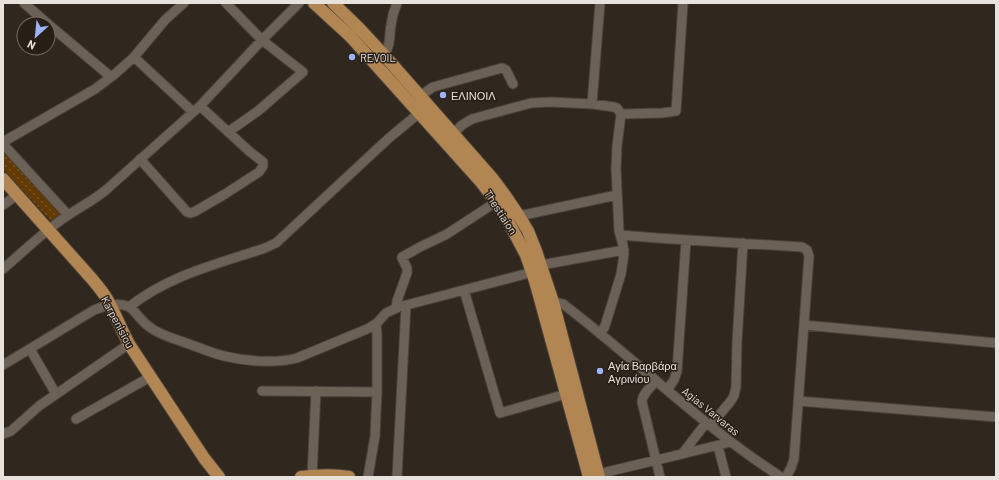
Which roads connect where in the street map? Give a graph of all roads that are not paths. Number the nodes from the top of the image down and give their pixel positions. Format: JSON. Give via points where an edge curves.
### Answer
{"nodes":[{"id":1,"x":24,"y":3,"type":"edge"},
{"id":2,"x":183,"y":3,"type":"edge"},
{"id":3,"x":226,"y":3,"type":"edge"},
{"id":4,"x":314,"y":3,"type":"edge"},
{"id":5,"x":333,"y":3,"type":"edge"},
{"id":6,"x":397,"y":3,"type":"edge"},
{"id":7,"x":600,"y":3,"type":"edge"},
{"id":8,"x":683,"y":3,"type":"edge"},
{"id":9,"x":295,"y":4,"type":"edge"},
{"id":10,"x":39,"y":16,"type":"edge"},
{"id":11,"x":56,"y":31,"type":"edge"},
{"id":12,"x":354,"y":32,"type":"junction"},
{"id":13,"x":262,"y":40,"type":"junction"},
{"id":14,"x":384,"y":55,"type":"junction"},
{"id":15,"x":134,"y":57,"type":"junction"},
{"id":16,"x":111,"y":77,"type":"junction"},
{"id":17,"x":513,"y":84,"type":"dead end"},
{"id":18,"x":592,"y":104,"type":"junction"},
{"id":19,"x":422,"y":105,"type":"junction"},
{"id":20,"x":200,"y":106,"type":"junction"},
{"id":21,"x":193,"y":112,"type":"junction"},
{"id":22,"x":621,"y":114,"type":"junction"},
{"id":23,"x":228,"y":132,"type":"junction"},
{"id":24,"x":453,"y":134,"type":"junction"},
{"id":25,"x":3,"y":143,"type":"edge"},
{"id":26,"x":140,"y":159,"type":"junction"},
{"id":27,"x":3,"y":179,"type":"edge"},
{"id":28,"x":17,"y":195,"type":"junction"},
{"id":29,"x":617,"y":195,"type":"junction"},
{"id":30,"x":496,"y":202,"type":"junction"},
{"id":31,"x":3,"y":204,"type":"edge"},
{"id":32,"x":68,"y":215,"type":"junction"},
{"id":33,"x":519,"y":216,"type":"junction"},
{"id":34,"x":48,"y":229,"type":"junction"},
{"id":35,"x":620,"y":235,"type":"junction"},
{"id":36,"x":686,"y":240,"type":"junction"},
{"id":37,"x":743,"y":244,"type":"junction"},
{"id":38,"x":624,"y":250,"type":"junction"},
{"id":39,"x":3,"y":269,"type":"edge"},
{"id":40,"x":537,"y":269,"type":"junction"},
{"id":41,"x":464,"y":290,"type":"junction"},
{"id":42,"x":548,"y":303,"type":"junction"},
{"id":43,"x":110,"y":305,"type":"junction"},
{"id":44,"x":406,"y":305,"type":"junction"},
{"id":45,"x":129,"y":307,"type":"junction"},
{"id":46,"x":396,"y":308,"type":"junction"},
{"id":47,"x":376,"y":324,"type":"junction"},
{"id":48,"x":804,"y":325,"type":"junction"},
{"id":49,"x":600,"y":334,"type":"junction"},
{"id":50,"x":996,"y":343,"type":"edge"},
{"id":51,"x":129,"y":344,"type":"junction"},
{"id":52,"x":30,"y":349,"type":"junction"},
{"id":53,"x":3,"y":365,"type":"edge"},
{"id":54,"x":150,"y":377,"type":"junction"},
{"id":55,"x":656,"y":381,"type":"junction"},
{"id":56,"x":667,"y":390,"type":"junction"},
{"id":57,"x":262,"y":391,"type":"dead end"},
{"id":58,"x":316,"y":391,"type":"junction"},
{"id":59,"x":377,"y":392,"type":"junction"},
{"id":60,"x":56,"y":394,"type":"junction"},
{"id":61,"x":566,"y":394,"type":"junction"},
{"id":62,"x":798,"y":401,"type":"junction"},
{"id":63,"x":996,"y":417,"type":"edge"},
{"id":64,"x":76,"y":419,"type":"dead end"},
{"id":65,"x":708,"y":424,"type":"junction"},
{"id":66,"x":3,"y":434,"type":"edge"},
{"id":67,"x":731,"y":442,"type":"junction"},
{"id":68,"x":718,"y":446,"type":"junction"},
{"id":69,"x":682,"y":454,"type":"junction"},
{"id":70,"x":656,"y":461,"type":"junction"},
{"id":71,"x":306,"y":476,"type":"edge"},
{"id":72,"x":595,"y":476,"type":"edge"},
{"id":73,"x":219,"y":477,"type":"edge"},
{"id":74,"x":349,"y":477,"type":"edge"},
{"id":75,"x":368,"y":477,"type":"edge"},
{"id":76,"x":397,"y":477,"type":"edge"},
{"id":77,"x":660,"y":477,"type":"edge"},
{"id":78,"x":726,"y":477,"type":"edge"},
{"id":79,"x":781,"y":477,"type":"edge"},
{"id":80,"x":786,"y":477,"type":"edge"}],
"edges":[{"from":1,"to":10,"type":"street"},
{"from":2,"to":15,"type":"street"},
{"from":3,"to":13,"type":"street"},
{"from":4,"to":12,"type":"main road","name":"Thestiaion"},
{"from":5,"to":12,"type":"main road","name":"Thestiaion"},
{"from":6,"to":14,"type":"street","via":[[392,18],[388,50]]},
{"from":7,"to":18,"type":"street"},
{"from":8,"to":22,"type":"street","via":[[676,110]]},
{"from":9,"to":13,"type":"street"},
{"from":11,"to":16,"type":"street"},
{"from":12,"to":14,"type":"main road","name":"Thestiaion"},
{"from":12,"to":19,"type":"main road","name":"Thestiaion"},
{"from":13,"to":20,"type":"street"},
{"from":13,"to":23,"type":"street","via":[[303,72]]},
{"from":14,"to":19,"type":"main road","name":"Thestiaion"},
{"from":15,"to":16,"type":"street"},
{"from":15,"to":21,"type":"street"},
{"from":16,"to":25,"type":"street"},
{"from":17,"to":19,"type":"street","via":[[506,70],[502,68],[433,87]]},
{"from":18,"to":22,"type":"street","via":[[617,108]]},
{"from":18,"to":24,"type":"street","via":[[531,103],[472,119]]},
{"from":19,"to":24,"type":"main road","name":"Thestiaion"},
{"from":19,"to":30,"type":"main road","name":"Thestiaion"},
{"from":19,"to":45,"type":"street","via":[[276,243],[180,276],[147,293]]},
{"from":20,"to":21,"type":"street"},
{"from":20,"to":23,"type":"street"},
{"from":21,"to":26,"type":"street"},
{"from":22,"to":29,"type":"street","via":[[616,169]]},
{"from":23,"to":26,"type":"street","via":[[261,160],[263,166],[259,172],[194,212],[187,212]]},
{"from":24,"to":33,"type":"main road","name":"Thestiaion","via":[[493,180]]},
{"from":25,"to":32,"type":"street"},
{"from":26,"to":32,"type":"street","via":[[103,193]]},
{"from":27,"to":28,"type":"main road","name":"Karpenisiou"},
{"from":28,"to":31,"type":"street"},
{"from":28,"to":34,"type":"main road","name":"Karpenisiou"},
{"from":29,"to":33,"type":"street"},
{"from":29,"to":35,"type":"street"},
{"from":30,"to":40,"type":"main road","name":"Thestiaion","via":[[530,265]]},
{"from":30,"to":46,"type":"street","via":[[447,234],[402,257],[407,273]]},
{"from":32,"to":34,"type":"street"},
{"from":33,"to":40,"type":"main road","name":"Thestiaion","via":[[528,231]]},
{"from":34,"to":39,"type":"street"},
{"from":34,"to":43,"type":"main road","name":"Karpenisiou","via":[[92,278]]},
{"from":35,"to":36,"type":"street"},
{"from":35,"to":38,"type":"street"},
{"from":36,"to":37,"type":"street"},
{"from":36,"to":56,"type":"street","via":[[677,371]]},
{"from":37,"to":48,"type":"street","via":[[802,247],[807,250],[809,256]]},
{"from":37,"to":65,"type":"street","via":[[736,387],[730,402]]},
{"from":38,"to":40,"type":"street"},
{"from":38,"to":49,"type":"street","via":[[621,274],[605,326]]},
{"from":40,"to":41,"type":"street"},
{"from":40,"to":42,"type":"main road","name":"Thestiaion"},
{"from":41,"to":44,"type":"street"},
{"from":41,"to":61,"type":"street","via":[[500,413]]},
{"from":42,"to":49,"type":"street","name":"Agias Varvaras","via":[[563,304]]},
{"from":42,"to":61,"type":"main road","name":"Thestiaion"},
{"from":42,"to":72,"type":"main road","name":"Thestiaion"},
{"from":43,"to":45,"type":"street","via":[[121,304]]},
{"from":43,"to":51,"type":"main road","name":"Karpenisiou"},
{"from":43,"to":52,"type":"street","via":[[94,310]]},
{"from":44,"to":46,"type":"street"},
{"from":44,"to":76,"type":"street"},
{"from":45,"to":47,"type":"street","via":[[146,324],[160,333],[219,354],[253,360],[297,358],[358,334]]},
{"from":46,"to":47,"type":"street","via":[[386,313]]},
{"from":47,"to":59,"type":"street"},
{"from":48,"to":50,"type":"street"},
{"from":48,"to":62,"type":"street"},
{"from":49,"to":55,"type":"street","name":"Agias Varvaras"},
{"from":51,"to":54,"type":"main road","name":"Karpenisiou"},
{"from":51,"to":60,"type":"street"},
{"from":52,"to":53,"type":"street"},
{"from":52,"to":60,"type":"street"},
{"from":54,"to":64,"type":"street"},
{"from":54,"to":73,"type":"main road","name":"Karpenisiou"},
{"from":55,"to":56,"type":"street","name":"Agias Varvaras"},
{"from":55,"to":70,"type":"street","via":[[642,398],[642,402]]},
{"from":56,"to":65,"type":"street","name":"Agias Varvaras"},
{"from":57,"to":58,"type":"street"},
{"from":58,"to":59,"type":"street"},
{"from":58,"to":71,"type":"street"},
{"from":59,"to":75,"type":"street"},
{"from":60,"to":66,"type":"street","via":[[15,428]]},
{"from":61,"to":72,"type":"main road","name":"Thestiaion"},
{"from":62,"to":63,"type":"street"},
{"from":62,"to":80,"type":"street","via":[[794,459]]},
{"from":65,"to":67,"type":"street","name":"Agias Varvaras"},
{"from":65,"to":69,"type":"street"},
{"from":67,"to":68,"type":"street"},
{"from":67,"to":79,"type":"street","name":"Agias Varvaras"},
{"from":68,"to":69,"type":"street"},
{"from":68,"to":78,"type":"street"},
{"from":69,"to":70,"type":"street"},
{"from":70,"to":72,"type":"street"},
{"from":70,"to":77,"type":"street"},
{"from":71,"to":74,"type":"main road"}]}
